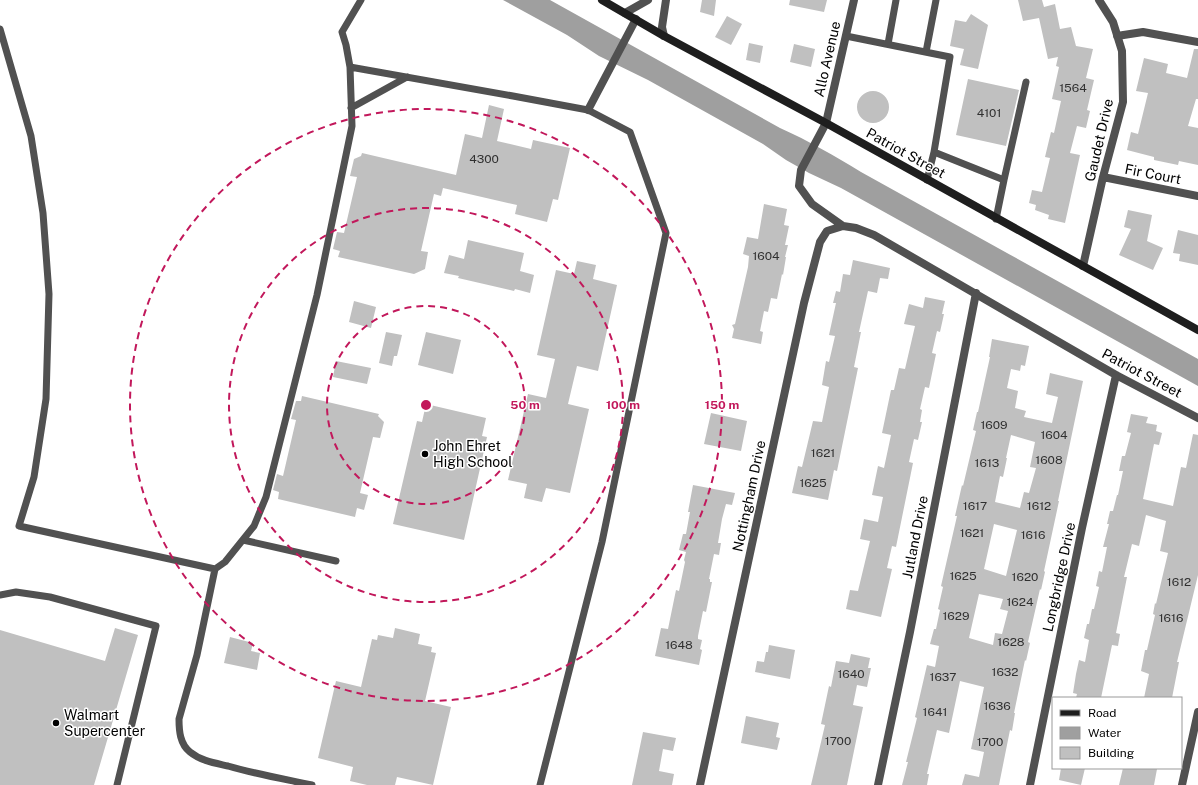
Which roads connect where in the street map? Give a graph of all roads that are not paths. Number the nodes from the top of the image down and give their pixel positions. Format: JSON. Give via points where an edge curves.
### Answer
{"nodes":[{"id":1,"x":361,"y":0,"type":"edge"},
{"id":2,"x":602,"y":0,"type":"edge"},
{"id":3,"x":648,"y":0,"type":"edge"},
{"id":4,"x":666,"y":0,"type":"edge"},
{"id":5,"x":854,"y":0,"type":"edge"},
{"id":6,"x":896,"y":0,"type":"edge"},
{"id":7,"x":936,"y":0,"type":"edge"},
{"id":8,"x":1099,"y":0,"type":"edge"},
{"id":9,"x":625,"y":13,"type":"junction"},
{"id":10,"x":636,"y":19,"type":"junction"},
{"id":11,"x":0,"y":28,"type":"edge"},
{"id":12,"x":664,"y":36,"type":"junction"},
{"id":13,"x":846,"y":36,"type":"junction"},
{"id":14,"x":1117,"y":36,"type":"junction"},
{"id":15,"x":1198,"y":42,"type":"edge"},
{"id":16,"x":888,"y":44,"type":"junction"},
{"id":17,"x":926,"y":52,"type":"junction"},
{"id":18,"x":350,"y":67,"type":"junction"},
{"id":19,"x":407,"y":77,"type":"junction"},
{"id":20,"x":1026,"y":82,"type":"dead end"},
{"id":21,"x":351,"y":108,"type":"junction"},
{"id":22,"x":588,"y":110,"type":"junction"},
{"id":23,"x":826,"y":124,"type":"junction"},
{"id":24,"x":934,"y":152,"type":"junction"},
{"id":25,"x":1103,"y":177,"type":"junction"},
{"id":26,"x":927,"y":180,"type":"junction"},
{"id":27,"x":1004,"y":180,"type":"junction"},
{"id":28,"x":1198,"y":196,"type":"edge"},
{"id":29,"x":996,"y":218,"type":"junction"},
{"id":30,"x":843,"y":226,"type":"junction"},
{"id":31,"x":1083,"y":266,"type":"junction"},
{"id":32,"x":976,"y":293,"type":"junction"},
{"id":33,"x":1198,"y":330,"type":"edge"},
{"id":34,"x":1116,"y":375,"type":"junction"},
{"id":35,"x":1198,"y":418,"type":"edge"},
{"id":36,"x":243,"y":540,"type":"junction"},
{"id":37,"x":336,"y":561,"type":"dead end"},
{"id":38,"x":215,"y":570,"type":"junction"},
{"id":39,"x":0,"y":595,"type":"edge"},
{"id":40,"x":1198,"y":712,"type":"edge"},
{"id":41,"x":117,"y":785,"type":"edge"},
{"id":42,"x":312,"y":785,"type":"edge"},
{"id":43,"x":540,"y":785,"type":"edge"},
{"id":44,"x":700,"y":785,"type":"edge"},
{"id":45,"x":878,"y":785,"type":"edge"},
{"id":46,"x":1030,"y":785,"type":"edge"},
{"id":47,"x":1182,"y":785,"type":"edge"}],
"edges":[{"from":1,"to":18,"type":"lane","via":[[342,32]]},
{"from":2,"to":9,"type":"main road","name":"Patriot Street"},
{"from":3,"to":9,"type":"street"},
{"from":4,"to":12,"type":"street","via":[[662,27]]},
{"from":5,"to":13,"type":"street","name":"Allo Avenue"},
{"from":6,"to":16,"type":"lane"},
{"from":7,"to":17,"type":"lane"},
{"from":8,"to":14,"type":"street","name":"Gaudet Drive","via":[[1113,22]]},
{"from":9,"to":10,"type":"main road","name":"Patriot Street"},
{"from":10,"to":12,"type":"main road","name":"Patriot Street"},
{"from":10,"to":22,"type":"street"},
{"from":11,"to":38,"type":"lane","via":[[31,136],[43,213],[49,294],[46,399],[34,477],[20,526]]},
{"from":12,"to":23,"type":"main road","name":"Patriot Street"},
{"from":13,"to":16,"type":"lane"},
{"from":13,"to":23,"type":"street","name":"Allo Avenue"},
{"from":14,"to":15,"type":"street","via":[[1143,32]]},
{"from":14,"to":25,"type":"street","name":"Gaudet Drive","via":[[1122,52],[1123,102]]},
{"from":16,"to":17,"type":"lane"},
{"from":17,"to":24,"type":"lane","via":[[950,57]]},
{"from":18,"to":19,"type":"lane"},
{"from":18,"to":21,"type":"lane"},
{"from":19,"to":21,"type":"lane"},
{"from":19,"to":22,"type":"lane"},
{"from":20,"to":27,"type":"lane"},
{"from":21,"to":36,"type":"lane","via":[[352,126],[317,295],[266,497],[254,526]]},
{"from":22,"to":43,"type":"lane","via":[[630,132],[666,233],[602,542]]},
{"from":23,"to":26,"type":"main road","name":"Patriot Street"},
{"from":23,"to":30,"type":"street","name":"Allo Avenue","via":[[801,170],[799,186],[812,204]]},
{"from":24,"to":26,"type":"lane"},
{"from":24,"to":27,"type":"lane"},
{"from":25,"to":28,"type":"street","name":"Fir Court"},
{"from":25,"to":31,"type":"street","name":"Gaudet Drive"},
{"from":26,"to":29,"type":"main road","name":"Patriot Street"},
{"from":27,"to":29,"type":"lane"},
{"from":29,"to":31,"type":"main road","name":"Patriot Street"},
{"from":30,"to":32,"type":"street","name":"Patriot Street","via":[[874,235]]},
{"from":30,"to":44,"type":"street","name":"Nottingham Drive","via":[[827,231],[820,242],[804,303]]},
{"from":31,"to":33,"type":"main road","name":"Patriot Street"},
{"from":32,"to":34,"type":"street","name":"Patriot Street"},
{"from":32,"to":45,"type":"street","name":"Jutland Drive"},
{"from":34,"to":35,"type":"street","name":"Patriot Street"},
{"from":34,"to":46,"type":"street","name":"Longbridge Drive"},
{"from":36,"to":37,"type":"lane"},
{"from":36,"to":38,"type":"lane"},
{"from":38,"to":42,"type":"lane","via":[[197,655],[179,719],[180,737],[190,752],[198,758]]},
{"from":39,"to":41,"type":"lane","via":[[16,592],[50,597],[156,626]]},
{"from":40,"to":47,"type":"street"}]}
